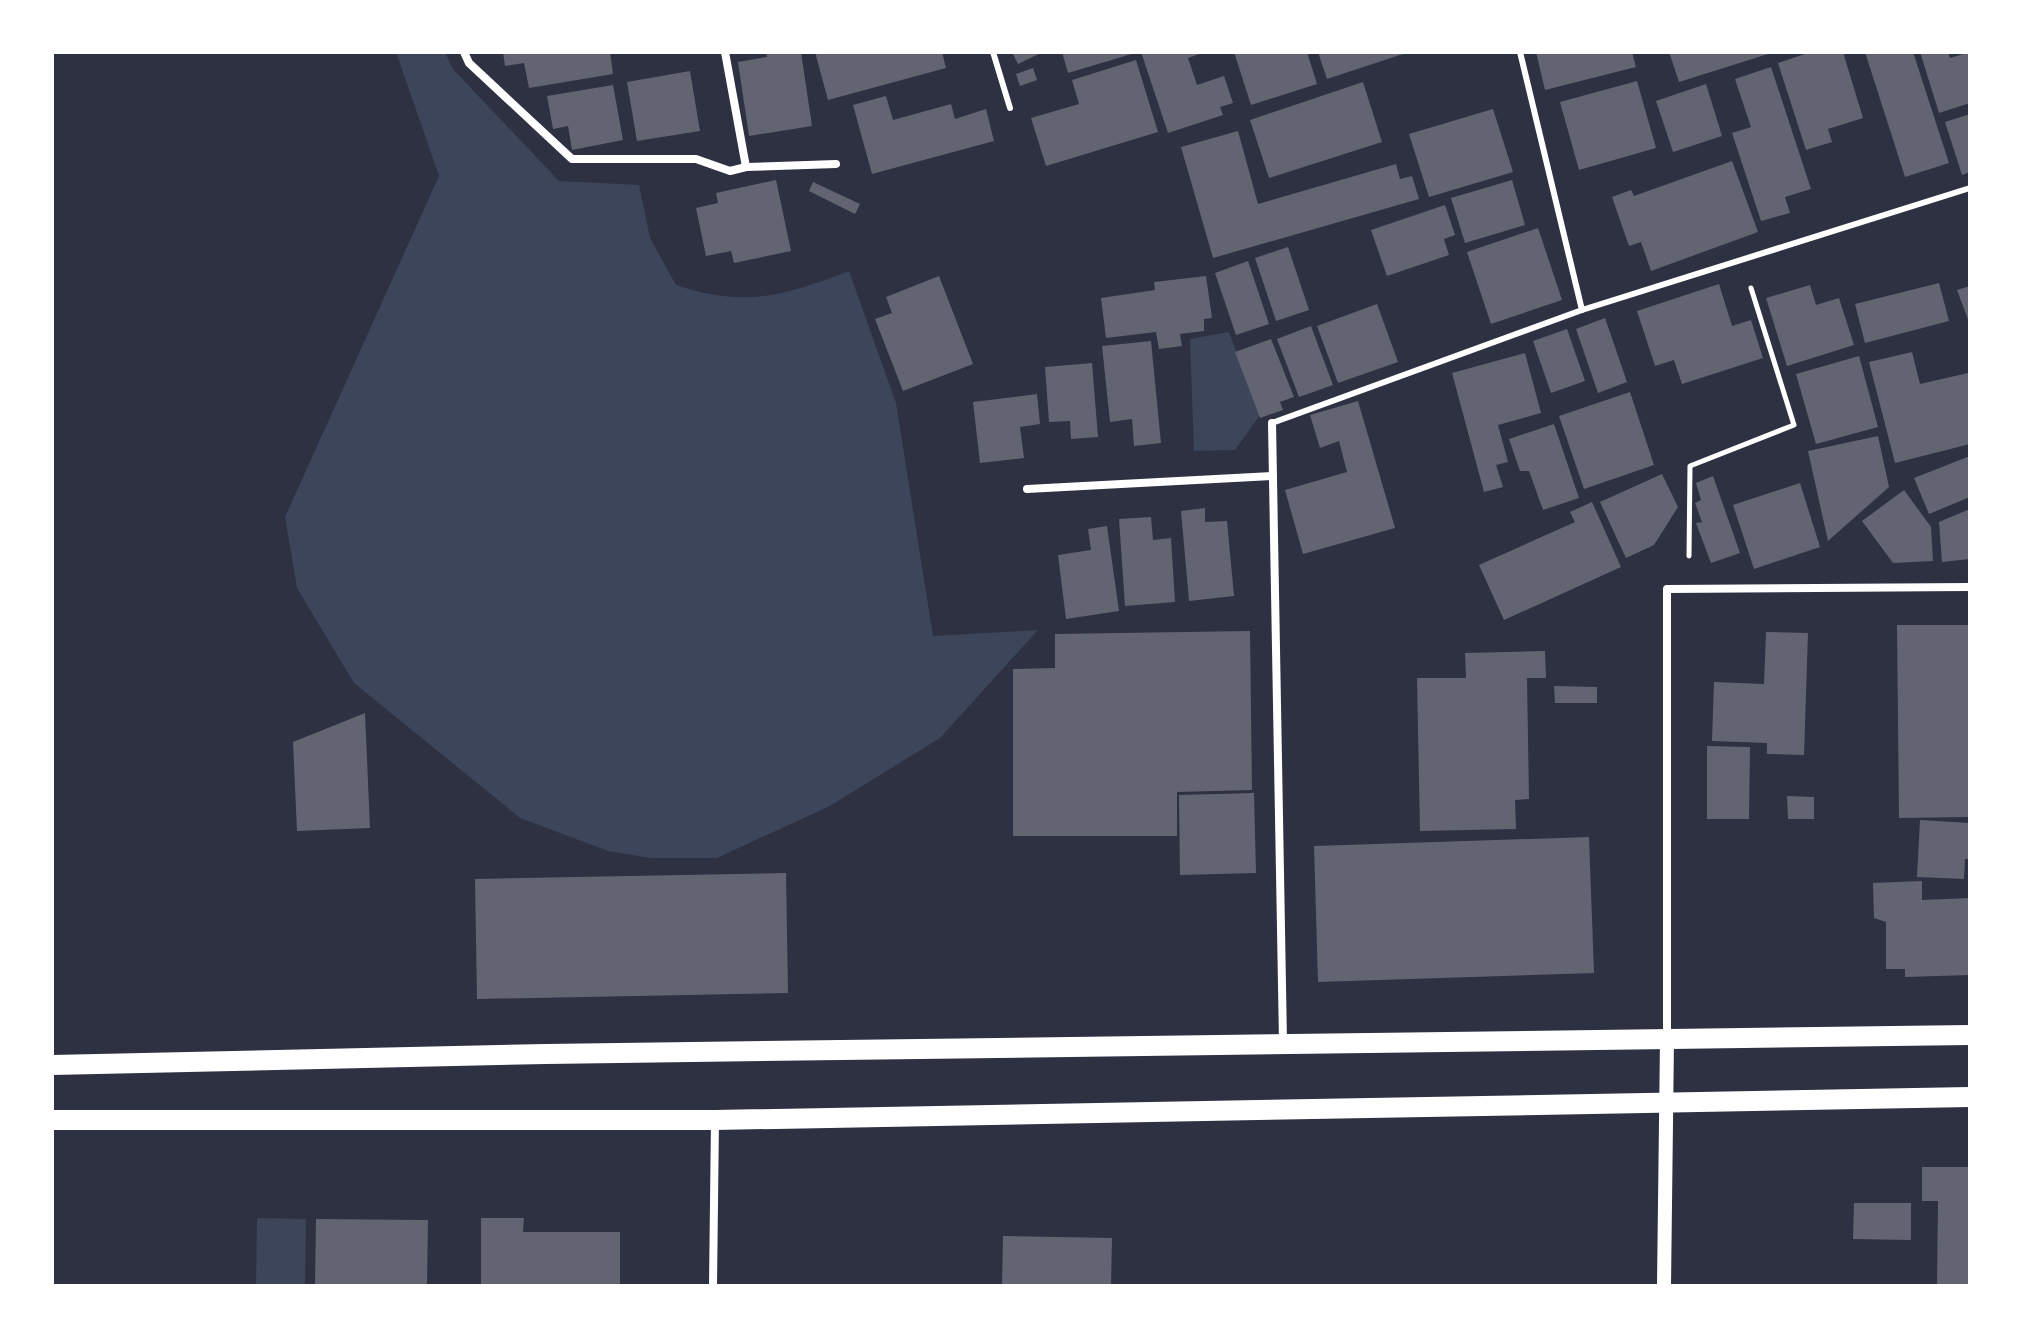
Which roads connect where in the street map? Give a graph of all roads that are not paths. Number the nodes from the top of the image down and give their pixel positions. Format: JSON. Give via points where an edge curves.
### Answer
{"nodes":[{"id":1,"x":464,"y":52,"type":"edge"},
{"id":2,"x":725,"y":52,"type":"edge"},
{"id":3,"x":993,"y":52,"type":"edge"},
{"id":4,"x":1520,"y":52,"type":"edge"},
{"id":5,"x":1010,"y":108,"type":"dead end"},
{"id":6,"x":836,"y":164,"type":"dead end"},
{"id":7,"x":746,"y":167,"type":"junction"},
{"id":8,"x":1970,"y":188,"type":"edge"},
{"id":9,"x":1582,"y":310,"type":"junction"},
{"id":10,"x":1272,"y":423,"type":"joint"},
{"id":11,"x":1273,"y":476,"type":"junction"},
{"id":12,"x":1027,"y":489,"type":"dead end"},
{"id":13,"x":1970,"y":587,"type":"edge"},
{"id":14,"x":1970,"y":1035,"type":"edge"},
{"id":15,"x":1667,"y":1040,"type":"junction"},
{"id":16,"x":1283,"y":1042,"type":"junction"},
{"id":17,"x":52,"y":1065,"type":"edge"},
{"id":18,"x":1970,"y":1097,"type":"edge"},
{"id":19,"x":1667,"y":1104,"type":"junction"},
{"id":20,"x":52,"y":1120,"type":"edge"},
{"id":21,"x":715,"y":1120,"type":"junction"},
{"id":22,"x":713,"y":1286,"type":"edge"},
{"id":23,"x":1664,"y":1286,"type":"edge"}],
"edges":[{"from":1,"to":7,"type":"street","via":[[469,63],[572,159],[696,159],[730,171]]},
{"from":2,"to":7,"type":"street"},
{"from":3,"to":5,"type":"lane"},
{"from":4,"to":9,"type":"lane"},
{"from":6,"to":7,"type":"street"},
{"from":8,"to":9,"type":"lane"},
{"from":9,"to":10,"type":"lane"},
{"from":10,"to":11,"type":"street"},
{"from":11,"to":12,"type":"street"},
{"from":11,"to":16,"type":"street"},
{"from":13,"to":15,"type":"street","via":[[1667,589]]},
{"from":14,"to":15,"type":"main road"},
{"from":15,"to":16,"type":"main road"},
{"from":15,"to":19,"type":"street"},
{"from":16,"to":17,"type":"main road"},
{"from":18,"to":19,"type":"main road"},
{"from":19,"to":21,"type":"main road"},
{"from":19,"to":23,"type":"street"},
{"from":20,"to":21,"type":"main road"},
{"from":21,"to":22,"type":"street"}]}
